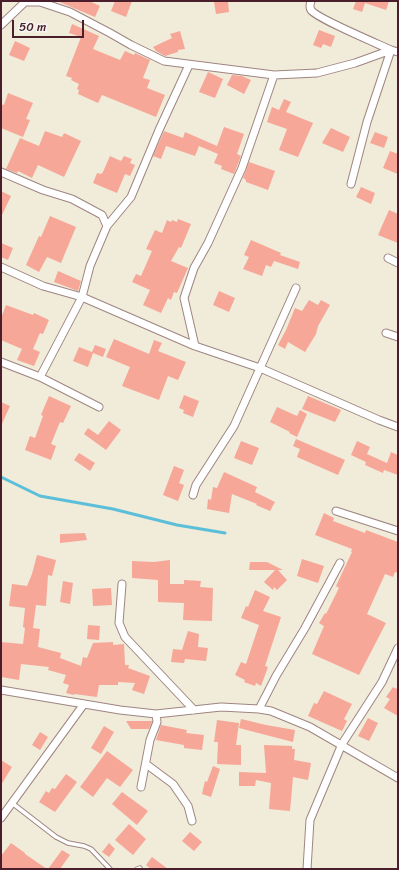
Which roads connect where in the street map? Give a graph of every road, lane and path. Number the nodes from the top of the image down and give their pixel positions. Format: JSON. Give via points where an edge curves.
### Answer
{"nodes":[{"id":1,"x":311,"y":1,"type":"edge"},
{"id":2,"x":1,"y":25,"type":"edge"},
{"id":3,"x":394,"y":51,"type":"edge"},
{"id":4,"x":189,"y":65,"type":"junction"},
{"id":5,"x":274,"y":75,"type":"junction"},
{"id":6,"x":1,"y":172,"type":"edge"},
{"id":7,"x":351,"y":184,"type":"dead end"},
{"id":8,"x":107,"y":226,"type":"junction"},
{"id":9,"x":388,"y":258,"type":"dead end"},
{"id":10,"x":398,"y":263,"type":"edge"},
{"id":11,"x":1,"y":267,"type":"edge"},
{"id":12,"x":296,"y":288,"type":"dead end"},
{"id":13,"x":82,"y":297,"type":"junction"},
{"id":14,"x":386,"y":332,"type":"dead end"},
{"id":15,"x":398,"y":337,"type":"edge"},
{"id":16,"x":195,"y":346,"type":"junction"},
{"id":17,"x":1,"y":362,"type":"edge"},
{"id":18,"x":260,"y":368,"type":"junction"},
{"id":19,"x":40,"y":377,"type":"junction"},
{"id":20,"x":99,"y":407,"type":"dead end"},
{"id":21,"x":398,"y":427,"type":"edge"},
{"id":22,"x":192,"y":495,"type":"dead end"},
{"id":23,"x":336,"y":511,"type":"dead end"},
{"id":24,"x":398,"y":531,"type":"edge"},
{"id":25,"x":340,"y":563,"type":"dead end"},
{"id":26,"x":122,"y":584,"type":"dead end"},
{"id":27,"x":398,"y":648,"type":"edge"},
{"id":28,"x":1,"y":690,"type":"edge"},
{"id":29,"x":84,"y":704,"type":"junction"},
{"id":30,"x":259,"y":709,"type":"junction"},
{"id":31,"x":194,"y":710,"type":"junction"},
{"id":32,"x":156,"y":714,"type":"junction"},
{"id":33,"x":342,"y":744,"type":"junction"},
{"id":34,"x":146,"y":764,"type":"junction"},
{"id":35,"x":398,"y":778,"type":"edge"},
{"id":36,"x":141,"y":787,"type":"dead end"},
{"id":37,"x":12,"y":803,"type":"junction"},
{"id":38,"x":1,"y":818,"type":"edge"},
{"id":39,"x":192,"y":820,"type":"dead end"},
{"id":40,"x":110,"y":869,"type":"edge"},
{"id":41,"x":307,"y":869,"type":"edge"}],
"edges":[{"from":1,"to":3,"type":"street","via":[[312,11],[328,21]]},
{"from":2,"to":4,"type":"street","via":[[25,2],[40,2],[70,12],[164,61]]},
{"from":3,"to":5,"type":"street","via":[[317,73]]},
{"from":3,"to":7,"type":"street","via":[[366,122]]},
{"from":4,"to":5,"type":"street"},
{"from":4,"to":8,"type":"street","via":[[131,197]]},
{"from":5,"to":16,"type":"street","via":[[242,168],[194,268],[184,298]]},
{"from":6,"to":8,"type":"street","via":[[72,199],[102,215]]},
{"from":8,"to":13,"type":"street","via":[[90,266]]},
{"from":9,"to":10,"type":"street"},
{"from":11,"to":13,"type":"street","via":[[43,286]]},
{"from":12,"to":18,"type":"street"},
{"from":13,"to":16,"type":"street"},
{"from":13,"to":19,"type":"street"},
{"from":14,"to":15,"type":"street"},
{"from":16,"to":18,"type":"street"},
{"from":17,"to":19,"type":"street"},
{"from":18,"to":21,"type":"street"},
{"from":18,"to":22,"type":"street","via":[[234,426]]},
{"from":19,"to":20,"type":"street"},
{"from":23,"to":24,"type":"street"},
{"from":25,"to":30,"type":"street"},
{"from":26,"to":31,"type":"street","via":[[119,624],[125,638]]},
{"from":27,"to":33,"type":"street","via":[[382,682]]},
{"from":28,"to":29,"type":"street"},
{"from":29,"to":32,"type":"street"},
{"from":29,"to":37,"type":"street"},
{"from":30,"to":31,"type":"street","via":[[221,707]]},
{"from":30,"to":33,"type":"street","via":[[271,711],[310,727]]},
{"from":31,"to":32,"type":"street"},
{"from":32,"to":34,"type":"street","via":[[157,722],[150,740]]},
{"from":33,"to":35,"type":"street"},
{"from":33,"to":41,"type":"street","via":[[310,820]]},
{"from":34,"to":36,"type":"street"},
{"from":34,"to":39,"type":"street","via":[[174,784],[188,806]]},
{"from":37,"to":38,"type":"street"},
{"from":37,"to":40,"type":"lane","via":[[56,837],[91,849]]}]}
